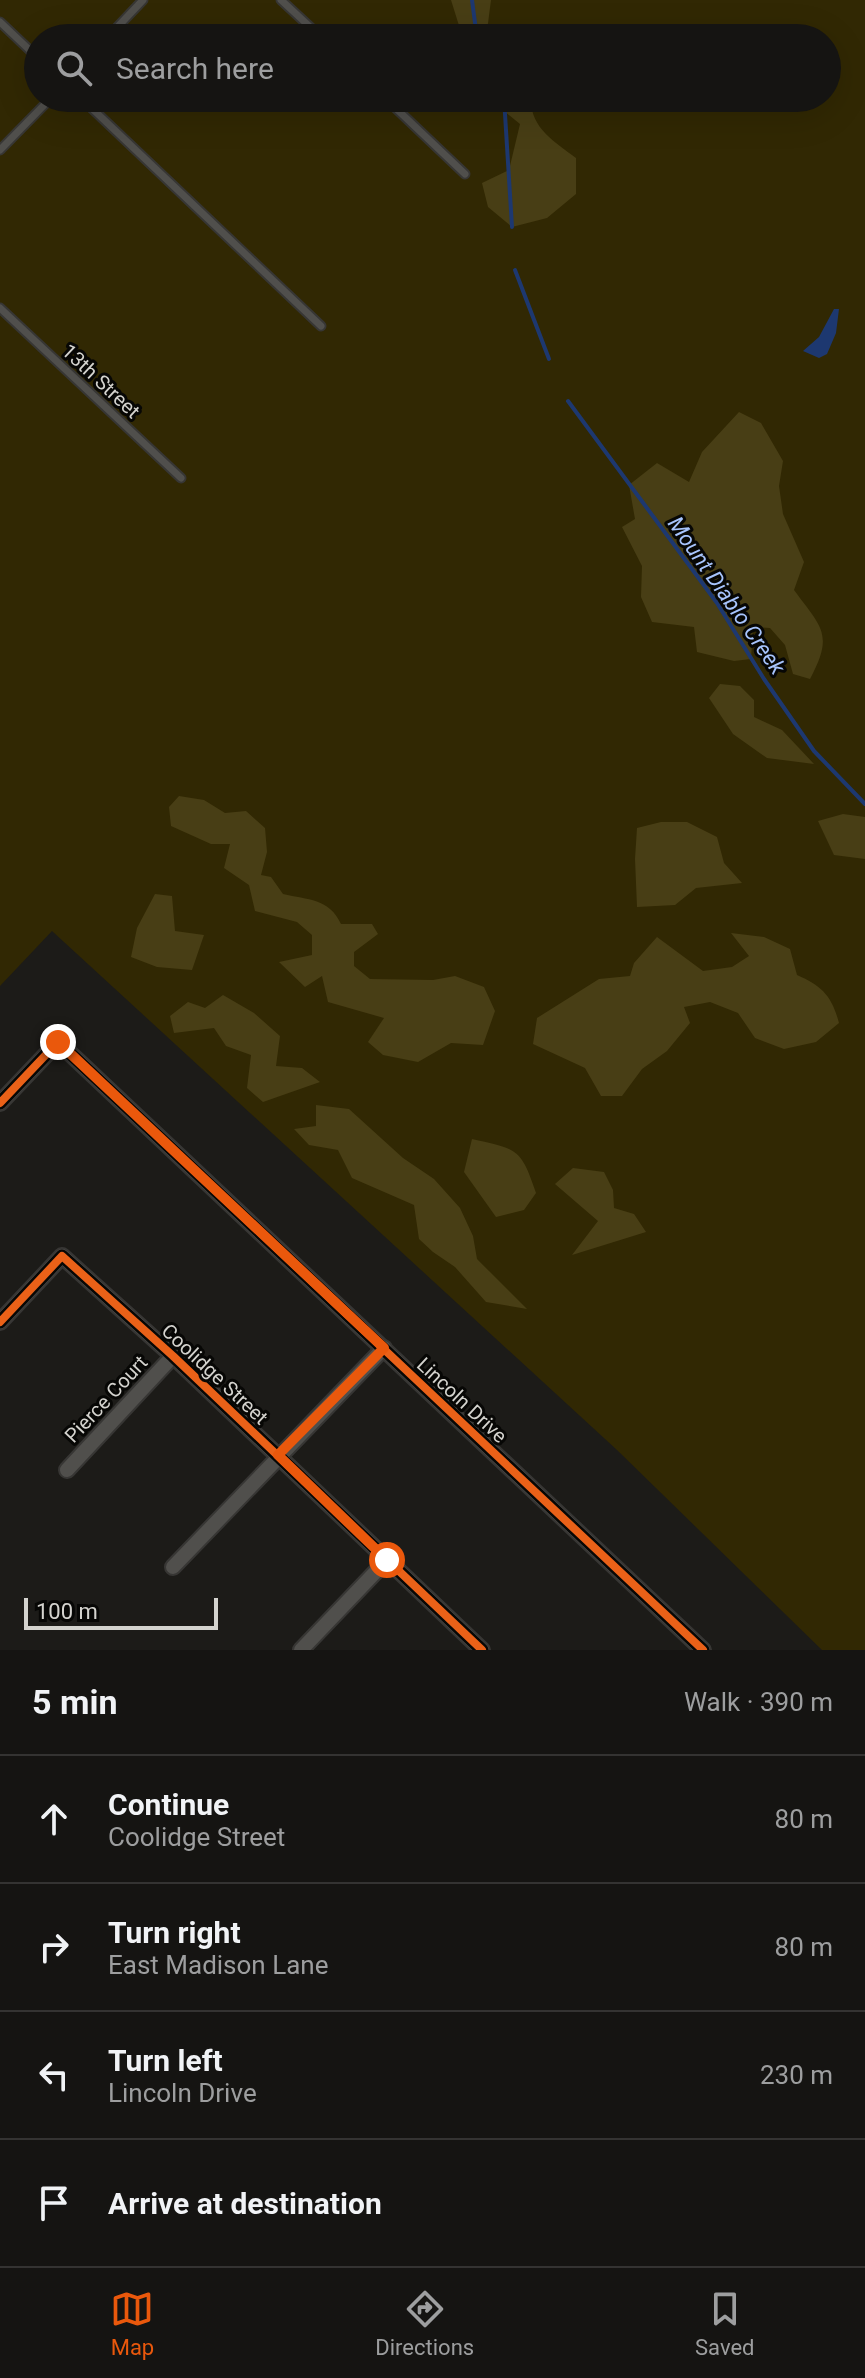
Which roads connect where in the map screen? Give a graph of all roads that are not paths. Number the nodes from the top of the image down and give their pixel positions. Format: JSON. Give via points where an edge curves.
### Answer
{"nodes":[{"id":1,"x":143,"y":0,"type":"edge"},
{"id":2,"x":281,"y":0,"type":"edge"},
{"id":3,"x":0,"y":22,"type":"edge"},
{"id":4,"x":120,"y":24,"type":"edge"},
{"id":5,"x":307,"y":24,"type":"edge"},
{"id":6,"x":24,"y":45,"type":"edge"},
{"id":7,"x":37,"y":112,"type":"edge"},
{"id":8,"x":96,"y":112,"type":"edge"},
{"id":9,"x":400,"y":112,"type":"edge"},
{"id":10,"x":0,"y":150,"type":"edge"},
{"id":11,"x":465,"y":174,"type":"dead end"},
{"id":12,"x":0,"y":308,"type":"edge"},
{"id":13,"x":321,"y":326,"type":"dead end"},
{"id":14,"x":181,"y":478,"type":"dead end"},
{"id":15,"x":0,"y":1103,"type":"edge"},
{"id":16,"x":0,"y":1322,"type":"edge"},
{"id":17,"x":384,"y":1348,"type":"junction"},
{"id":18,"x":173,"y":1356,"type":"junction"},
{"id":19,"x":278,"y":1455,"type":"junction"},
{"id":20,"x":67,"y":1470,"type":"dead end"},
{"id":21,"x":387,"y":1560,"type":"junction"},
{"id":22,"x":173,"y":1567,"type":"dead end"},
{"id":23,"x":301,"y":1650,"type":"edge"},
{"id":24,"x":482,"y":1650,"type":"edge"},
{"id":25,"x":703,"y":1650,"type":"edge"}],
"edges":[{"from":1,"to":4,"type":"lane"},
{"from":2,"to":5,"type":"lane"},
{"from":3,"to":6,"type":"lane"},
{"from":7,"to":10,"type":"lane"},
{"from":8,"to":13,"type":"lane"},
{"from":9,"to":11,"type":"lane"},
{"from":12,"to":14,"type":"lane","name":"13th Street"},
{"from":15,"to":17,"type":"street","name":"Lincoln Drive","via":[[58,1042]]},
{"from":16,"to":18,"type":"street","name":"Coolidge Street","via":[[62,1256]]},
{"from":17,"to":19,"type":"street"},
{"from":17,"to":25,"type":"street","name":"Lincoln Drive"},
{"from":18,"to":19,"type":"street","name":"Coolidge Street"},
{"from":18,"to":20,"type":"street","name":"Pierce Court"},
{"from":19,"to":21,"type":"street","name":"Coolidge Street"},
{"from":19,"to":22,"type":"street"},
{"from":21,"to":23,"type":"street"},
{"from":21,"to":24,"type":"street","name":"Coolidge Street"}]}
